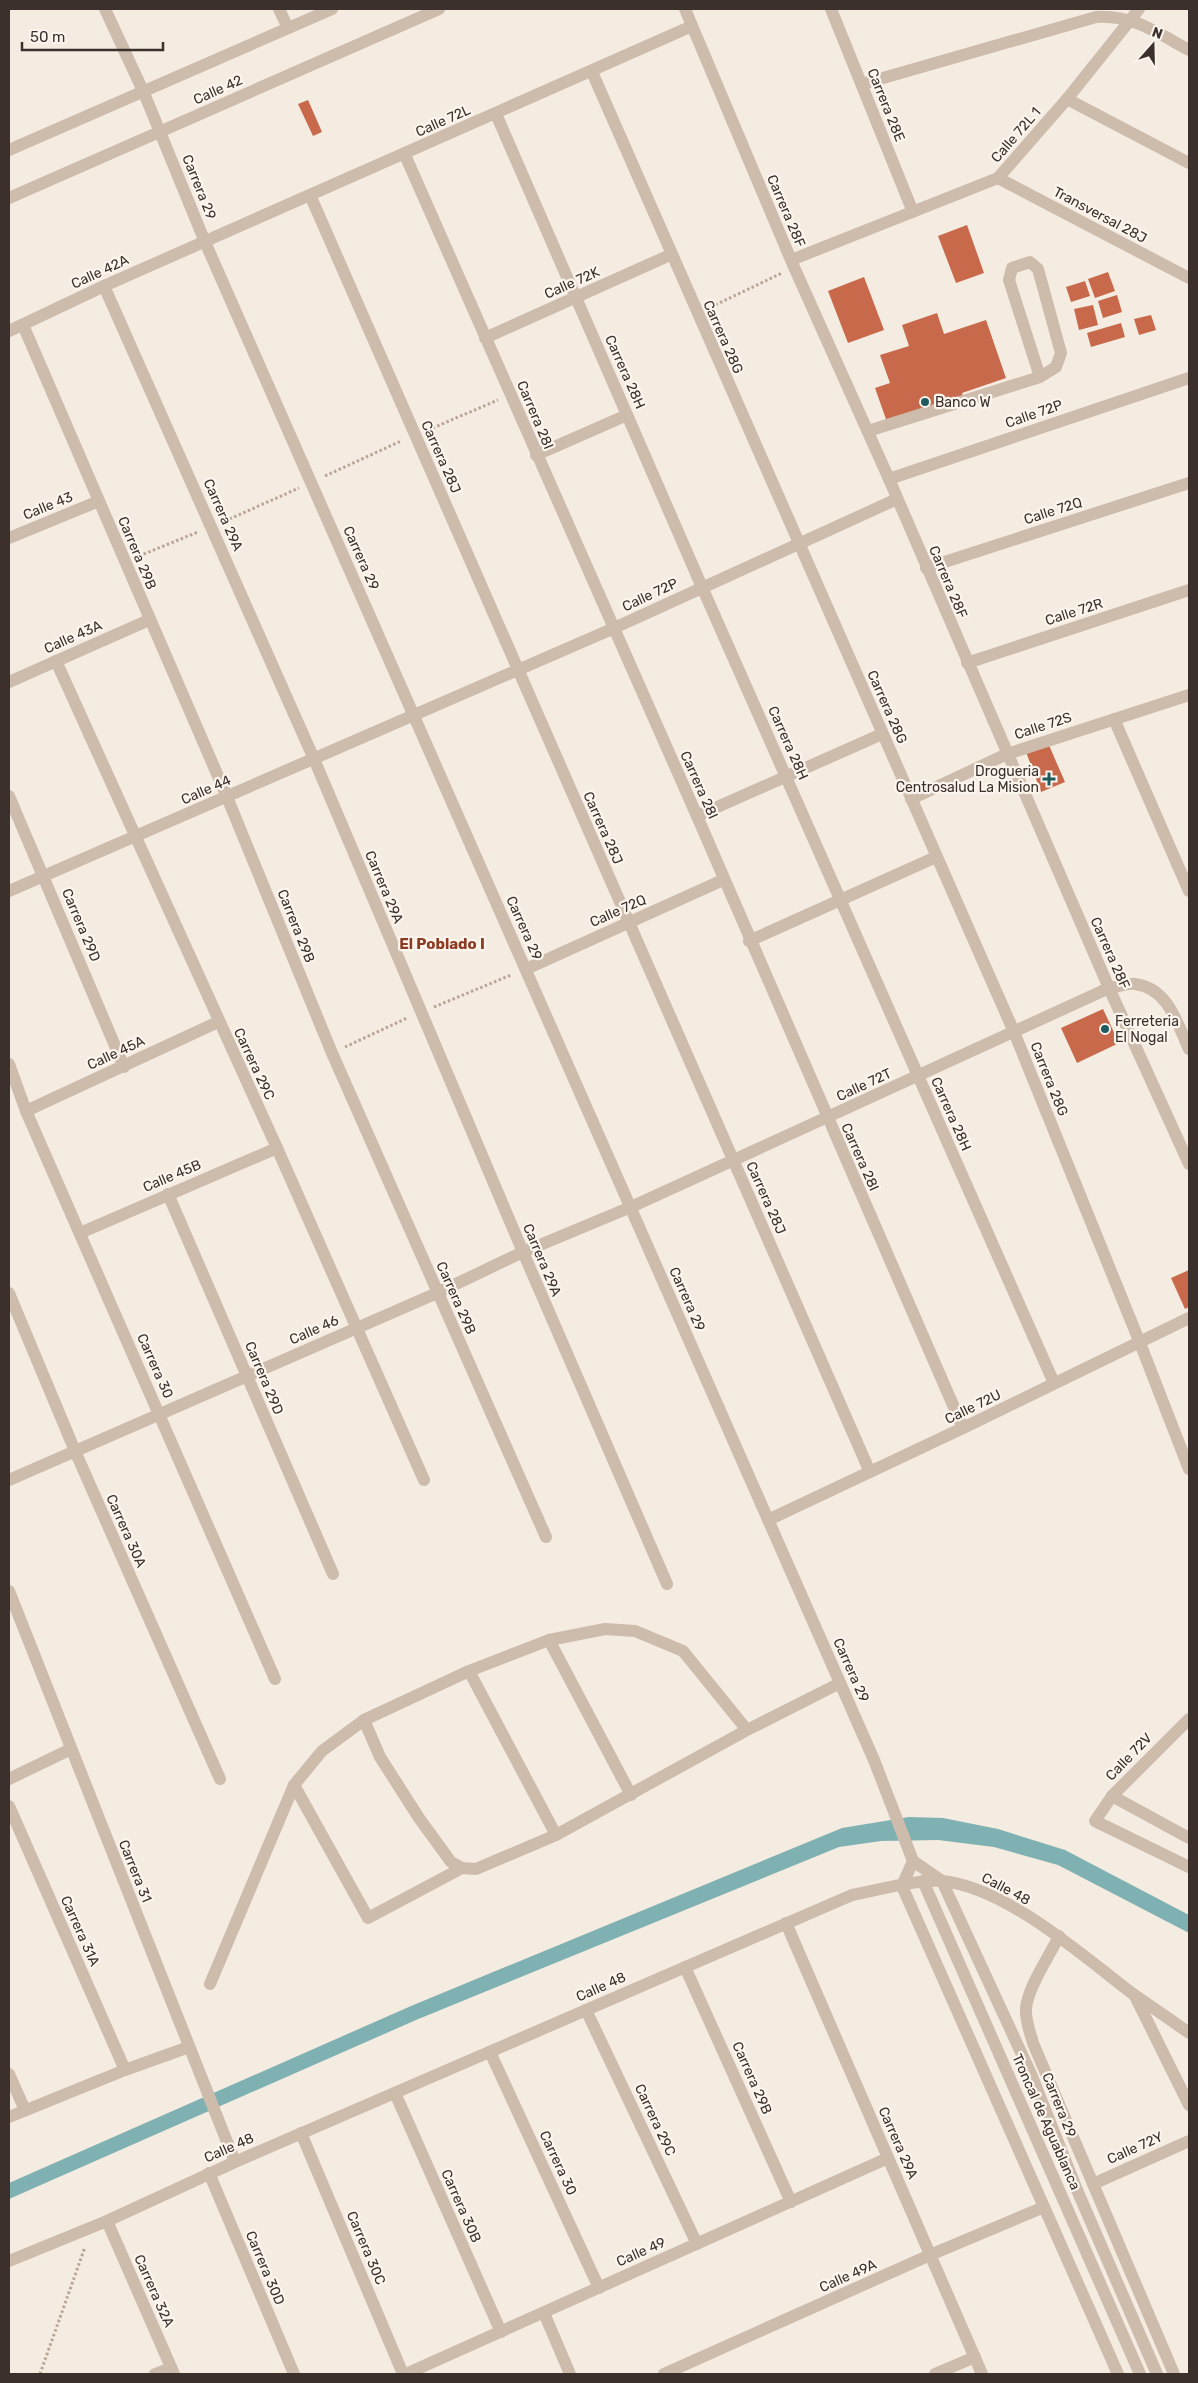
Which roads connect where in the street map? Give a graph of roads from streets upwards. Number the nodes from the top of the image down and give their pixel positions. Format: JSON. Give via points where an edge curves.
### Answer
{"nodes":[{"id":1,"x":105,"y":9,"type":"edge"},
{"id":2,"x":279,"y":9,"type":"edge"},
{"id":3,"x":332,"y":9,"type":"edge"},
{"id":4,"x":438,"y":9,"type":"edge"},
{"id":5,"x":685,"y":9,"type":"edge"},
{"id":6,"x":831,"y":9,"type":"edge"},
{"id":7,"x":1139,"y":9,"type":"edge"},
{"id":8,"x":1131,"y":19,"type":"junction"},
{"id":9,"x":692,"y":26,"type":"junction"},
{"id":10,"x":288,"y":28,"type":"junction"},
{"id":11,"x":1189,"y":50,"type":"edge"},
{"id":12,"x":592,"y":72,"type":"junction"},
{"id":13,"x":862,"y":84,"type":"junction"},
{"id":14,"x":144,"y":93,"type":"junction"},
{"id":15,"x":1067,"y":99,"type":"junction"},
{"id":16,"x":496,"y":114,"type":"junction"},
{"id":17,"x":160,"y":132,"type":"junction"},
{"id":18,"x":9,"y":150,"type":"edge"},
{"id":19,"x":405,"y":155,"type":"junction"},
{"id":20,"x":1189,"y":163,"type":"edge"},
{"id":21,"x":998,"y":178,"type":"junction"},
{"id":22,"x":310,"y":195,"type":"junction"},
{"id":23,"x":9,"y":198,"type":"edge"},
{"id":24,"x":913,"y":212,"type":"junction"},
{"id":25,"x":205,"y":242,"type":"junction"},
{"id":26,"x":670,"y":255,"type":"junction"},
{"id":27,"x":792,"y":264,"type":"junction"},
{"id":28,"x":1189,"y":278,"type":"edge"},
{"id":29,"x":104,"y":286,"type":"junction"},
{"id":30,"x":576,"y":298,"type":"junction"},
{"id":31,"x":23,"y":325,"type":"junction"},
{"id":32,"x":9,"y":331,"type":"edge"},
{"id":33,"x":485,"y":338,"type":"junction"},
{"id":34,"x":1040,"y":377,"type":"junction"},
{"id":35,"x":1189,"y":378,"type":"edge"},
{"id":36,"x":627,"y":415,"type":"junction"},
{"id":37,"x":868,"y":431,"type":"junction"},
{"id":38,"x":536,"y":455,"type":"junction"},
{"id":39,"x":889,"y":479,"type":"junction"},
{"id":40,"x":1189,"y":483,"type":"edge"},
{"id":41,"x":897,"y":499,"type":"junction"},
{"id":42,"x":99,"y":501,"type":"junction"},
{"id":43,"x":9,"y":538,"type":"edge"},
{"id":44,"x":798,"y":545,"type":"junction"},
{"id":45,"x":926,"y":568,"type":"junction"},
{"id":46,"x":702,"y":587,"type":"junction"},
{"id":47,"x":1189,"y":590,"type":"edge"},
{"id":48,"x":149,"y":620,"type":"junction"},
{"id":49,"x":612,"y":629,"type":"junction"},
{"id":50,"x":56,"y":661,"type":"junction"},
{"id":51,"x":967,"y":663,"type":"junction"},
{"id":52,"x":518,"y":670,"type":"junction"},
{"id":53,"x":9,"y":682,"type":"edge"},
{"id":54,"x":1189,"y":695,"type":"edge"},
{"id":55,"x":414,"y":716,"type":"junction"},
{"id":56,"x":1114,"y":720,"type":"junction"},
{"id":57,"x":882,"y":734,"type":"junction"},
{"id":58,"x":1007,"y":754,"type":"junction"},
{"id":59,"x":314,"y":759,"type":"junction"},
{"id":60,"x":786,"y":777,"type":"junction"},
{"id":61,"x":9,"y":796,"type":"edge"},
{"id":62,"x":227,"y":797,"type":"junction"},
{"id":63,"x":911,"y":799,"type":"junction"},
{"id":64,"x":697,"y":816,"type":"junction"},
{"id":65,"x":135,"y":837,"type":"junction"},
{"id":66,"x":936,"y":857,"type":"junction"},
{"id":67,"x":44,"y":876,"type":"junction"},
{"id":68,"x":723,"y":880,"type":"junction"},
{"id":69,"x":9,"y":891,"type":"edge"},
{"id":70,"x":1189,"y":891,"type":"edge"},
{"id":71,"x":840,"y":899,"type":"junction"},
{"id":72,"x":628,"y":922,"type":"junction"},
{"id":73,"x":750,"y":941,"type":"junction"},
{"id":74,"x":526,"y":969,"type":"junction"},
{"id":75,"x":1109,"y":988,"type":"junction"},
{"id":76,"x":218,"y":1022,"type":"junction"},
{"id":77,"x":1014,"y":1032,"type":"junction"},
{"id":78,"x":1189,"y":1048,"type":"edge"},
{"id":79,"x":9,"y":1064,"type":"edge"},
{"id":80,"x":124,"y":1067,"type":"junction"},
{"id":81,"x":918,"y":1076,"type":"junction"},
{"id":82,"x":26,"y":1111,"type":"junction"},
{"id":83,"x":827,"y":1118,"type":"junction"},
{"id":84,"x":277,"y":1148,"type":"junction"},
{"id":85,"x":733,"y":1160,"type":"junction"},
{"id":86,"x":1189,"y":1164,"type":"edge"},
{"id":87,"x":168,"y":1194,"type":"junction"},
{"id":88,"x":631,"y":1207,"type":"junction"},
{"id":89,"x":80,"y":1233,"type":"junction"},
{"id":90,"x":522,"y":1252,"type":"junction"},
{"id":91,"x":9,"y":1293,"type":"edge"},
{"id":92,"x":437,"y":1293,"type":"junction"},
{"id":93,"x":1189,"y":1318,"type":"edge"},
{"id":94,"x":356,"y":1327,"type":"junction"},
{"id":95,"x":1140,"y":1343,"type":"junction"},
{"id":96,"x":247,"y":1376,"type":"junction"},
{"id":97,"x":1054,"y":1384,"type":"junction"},
{"id":98,"x":159,"y":1414,"type":"junction"},
{"id":99,"x":963,"y":1428,"type":"junction"},
{"id":100,"x":75,"y":1451,"type":"junction"},
{"id":101,"x":1189,"y":1469,"type":"edge"},
{"id":102,"x":870,"y":1472,"type":"junction"},
{"id":103,"x":9,"y":1480,"type":"edge"},
{"id":104,"x":424,"y":1480,"type":"dead end"},
{"id":105,"x":768,"y":1520,"type":"junction"},
{"id":106,"x":546,"y":1537,"type":"dead end"},
{"id":107,"x":332,"y":1574,"type":"dead end"},
{"id":108,"x":667,"y":1584,"type":"dead end"},
{"id":109,"x":9,"y":1592,"type":"edge"},
{"id":110,"x":549,"y":1640,"type":"junction"},
{"id":111,"x":468,"y":1671,"type":"junction"},
{"id":112,"x":276,"y":1679,"type":"dead end"},
{"id":113,"x":840,"y":1683,"type":"junction"},
{"id":114,"x":1189,"y":1719,"type":"edge"},
{"id":115,"x":364,"y":1720,"type":"junction"},
{"id":116,"x":747,"y":1730,"type":"junction"},
{"id":117,"x":71,"y":1750,"type":"junction"},
{"id":118,"x":9,"y":1779,"type":"edge"},
{"id":119,"x":220,"y":1779,"type":"dead end"},
{"id":120,"x":294,"y":1785,"type":"junction"},
{"id":121,"x":631,"y":1795,"type":"junction"},
{"id":122,"x":1112,"y":1796,"type":"junction"},
{"id":123,"x":9,"y":1806,"type":"edge"},
{"id":124,"x":556,"y":1835,"type":"junction"},
{"id":125,"x":1189,"y":1838,"type":"edge"},
{"id":126,"x":911,"y":1855,"type":"junction"},
{"id":127,"x":1189,"y":1867,"type":"edge"},
{"id":128,"x":462,"y":1868,"type":"junction"},
{"id":129,"x":924,"y":1881,"type":"junction"},
{"id":130,"x":942,"y":1881,"type":"junction"},
{"id":131,"x":902,"y":1886,"type":"junction"},
{"id":132,"x":786,"y":1923,"type":"junction"},
{"id":133,"x":1059,"y":1936,"type":"junction"},
{"id":134,"x":685,"y":1967,"type":"junction"},
{"id":135,"x":210,"y":1984,"type":"dead end"},
{"id":136,"x":1134,"y":1994,"type":"junction"},
{"id":137,"x":586,"y":2010,"type":"junction"},
{"id":138,"x":1189,"y":2033,"type":"edge"},
{"id":139,"x":189,"y":2047,"type":"junction"},
{"id":140,"x":490,"y":2052,"type":"junction"},
{"id":141,"x":124,"y":2070,"type":"junction"},
{"id":142,"x":9,"y":2074,"type":"edge"},
{"id":143,"x":395,"y":2093,"type":"junction"},
{"id":144,"x":1189,"y":2105,"type":"edge"},
{"id":145,"x":25,"y":2110,"type":"junction"},
{"id":146,"x":9,"y":2116,"type":"edge"},
{"id":147,"x":301,"y":2133,"type":"junction"},
{"id":148,"x":1189,"y":2141,"type":"edge"},
{"id":149,"x":888,"y":2158,"type":"junction"},
{"id":150,"x":235,"y":2162,"type":"junction"},
{"id":151,"x":209,"y":2173,"type":"junction"},
{"id":152,"x":1093,"y":2184,"type":"junction"},
{"id":153,"x":791,"y":2202,"type":"junction"},
{"id":154,"x":1044,"y":2207,"type":"junction"},
{"id":155,"x":107,"y":2221,"type":"junction"},
{"id":156,"x":697,"y":2244,"type":"junction"},
{"id":157,"x":930,"y":2255,"type":"junction"},
{"id":158,"x":9,"y":2261,"type":"edge"},
{"id":159,"x":599,"y":2288,"type":"junction"},
{"id":160,"x":544,"y":2312,"type":"junction"},
{"id":161,"x":501,"y":2332,"type":"junction"},
{"id":162,"x":975,"y":2357,"type":"junction"},
{"id":163,"x":173,"y":2371,"type":"edge"},
{"id":164,"x":154,"y":2374,"type":"edge"},
{"id":165,"x":294,"y":2374,"type":"edge"},
{"id":166,"x":405,"y":2374,"type":"edge"},
{"id":167,"x":570,"y":2374,"type":"edge"},
{"id":168,"x":664,"y":2374,"type":"edge"},
{"id":169,"x":935,"y":2374,"type":"edge"},
{"id":170,"x":982,"y":2374,"type":"edge"},
{"id":171,"x":1118,"y":2374,"type":"edge"},
{"id":172,"x":1140,"y":2374,"type":"edge"},
{"id":173,"x":1157,"y":2374,"type":"edge"},
{"id":174,"x":1174,"y":2374,"type":"edge"}],
"edges":[{"from":1,"to":14,"type":"street","name":"Carrera 29"},
{"from":2,"to":10,"type":"street"},
{"from":3,"to":10,"type":"street","name":"Calle 42"},
{"from":4,"to":17,"type":"street","name":"Calle 42"},
{"from":5,"to":9,"type":"street","name":"Carrera 28F"},
{"from":6,"to":13,"type":"street","name":"Carrera 28E"},
{"from":7,"to":8,"type":"street","name":"Calle 72L 1"},
{"from":8,"to":11,"type":"street"},
{"from":8,"to":13,"type":"street","via":[[1114,15],[1096,17]]},
{"from":8,"to":15,"type":"street","name":"Calle 72L 1"},
{"from":9,"to":12,"type":"street","name":"Calle 72L"},
{"from":9,"to":27,"type":"street","name":"Carrera 28F"},
{"from":10,"to":14,"type":"street","name":"Calle 42"},
{"from":12,"to":16,"type":"street","name":"Calle 72L"},
{"from":12,"to":26,"type":"street","name":"Carrera 28G"},
{"from":13,"to":24,"type":"street","name":"Carrera 28E"},
{"from":14,"to":17,"type":"street","name":"Carrera 29"},
{"from":14,"to":18,"type":"street","name":"Calle 42"},
{"from":15,"to":20,"type":"street"},
{"from":15,"to":21,"type":"street","name":"Calle 72L 1"},
{"from":16,"to":19,"type":"street","name":"Calle 72L"},
{"from":16,"to":30,"type":"street","name":"Carrera 28H"},
{"from":17,"to":23,"type":"street","name":"Calle 42"},
{"from":17,"to":25,"type":"street","name":"Carrera 29"},
{"from":19,"to":22,"type":"street","name":"Calle 72L"},
{"from":19,"to":33,"type":"street","name":"Carrera 28I"},
{"from":21,"to":24,"type":"street","name":"Calle 72L 1"},
{"from":21,"to":28,"type":"street","name":"Transversal 28J"},
{"from":22,"to":25,"type":"street","name":"Calle 72L"},
{"from":22,"to":52,"type":"street","name":"Carrera 28J"},
{"from":24,"to":27,"type":"street","name":"Calle 72L 1"},
{"from":25,"to":29,"type":"street","name":"Calle 42A"},
{"from":25,"to":55,"type":"street","name":"Carrera 29"},
{"from":26,"to":30,"type":"street","name":"Calle 72K"},
{"from":26,"to":44,"type":"street","name":"Carrera 28G"},
{"from":27,"to":37,"type":"street","name":"Carrera 28F"},
{"from":29,"to":31,"type":"street","name":"Calle 42A"},
{"from":29,"to":59,"type":"street","name":"Carrera 29A"},
{"from":30,"to":33,"type":"street","name":"Calle 72K"},
{"from":30,"to":36,"type":"street","name":"Carrera 28H"},
{"from":31,"to":32,"type":"street","name":"Calle 42A"},
{"from":31,"to":42,"type":"street","name":"Carrera 29B"},
{"from":33,"to":38,"type":"street","name":"Carrera 28I"},
{"from":34,"to":34,"type":"street","via":[[1056,367],[1061,353],[1038,269],[1030,262],[1012,268],[1009,280]]},
{"from":34,"to":37,"type":"street"},
{"from":35,"to":39,"type":"street","name":"Calle 72P"},
{"from":36,"to":38,"type":"street"},
{"from":36,"to":46,"type":"street","name":"Carrera 28H"},
{"from":37,"to":39,"type":"street","name":"Carrera 28F"},
{"from":38,"to":49,"type":"street","name":"Carrera 28I"},
{"from":39,"to":41,"type":"street","name":"Carrera 28F"},
{"from":40,"to":45,"type":"street","name":"Calle 72Q"},
{"from":41,"to":44,"type":"street","name":"Calle 72P"},
{"from":41,"to":45,"type":"street","name":"Carrera 28F"},
{"from":42,"to":43,"type":"street","name":"Calle 43"},
{"from":42,"to":48,"type":"street","name":"Carrera 29B"},
{"from":44,"to":46,"type":"street","name":"Calle 72P"},
{"from":44,"to":57,"type":"street","name":"Carrera 28G"},
{"from":45,"to":51,"type":"street","name":"Carrera 28F"},
{"from":46,"to":49,"type":"street","name":"Calle 72P"},
{"from":46,"to":60,"type":"street","name":"Carrera 28H"},
{"from":47,"to":51,"type":"street","name":"Calle 72R"},
{"from":48,"to":50,"type":"street","name":"Calle 43A"},
{"from":48,"to":62,"type":"street","name":"Carrera 29B"},
{"from":49,"to":52,"type":"street","name":"Calle 72P"},
{"from":49,"to":64,"type":"street","name":"Carrera 28I"},
{"from":50,"to":53,"type":"street","name":"Calle 43A"},
{"from":50,"to":65,"type":"street","name":"Carrera 29C"},
{"from":51,"to":58,"type":"street","name":"Carrera 28F"},
{"from":52,"to":55,"type":"street","name":"Calle 72P"},
{"from":52,"to":72,"type":"street","name":"Carrera 28J"},
{"from":54,"to":56,"type":"street","name":"Calle 72S"},
{"from":55,"to":59,"type":"street","name":"Calle 44"},
{"from":55,"to":74,"type":"street","name":"Carrera 29"},
{"from":56,"to":58,"type":"street","name":"Calle 72S"},
{"from":56,"to":70,"type":"street"},
{"from":57,"to":60,"type":"street"},
{"from":57,"to":63,"type":"street","name":"Carrera 28G"},
{"from":58,"to":63,"type":"street","name":"Calle 72S"},
{"from":58,"to":75,"type":"street","name":"Carrera 28F"},
{"from":59,"to":62,"type":"street","name":"Calle 44"},
{"from":59,"to":90,"type":"street","name":"Carrera 29A"},
{"from":60,"to":64,"type":"street"},
{"from":60,"to":71,"type":"street","name":"Carrera 28H"},
{"from":61,"to":67,"type":"street","name":"Carrera 29D"},
{"from":62,"to":65,"type":"street","name":"Calle 44"},
{"from":62,"to":92,"type":"street","name":"Carrera 29B","via":[[332,1052]]},
{"from":63,"to":66,"type":"street","name":"Carrera 28G"},
{"from":64,"to":68,"type":"street","name":"Carrera 28I"},
{"from":65,"to":67,"type":"street","name":"Calle 44"},
{"from":65,"to":76,"type":"street","name":"Carrera 29C"},
{"from":66,"to":71,"type":"street"},
{"from":66,"to":77,"type":"street","name":"Carrera 28G"},
{"from":67,"to":69,"type":"street","name":"Calle 44"},
{"from":67,"to":80,"type":"street","name":"Carrera 29D"},
{"from":68,"to":72,"type":"street","name":"Calle 72Q"},
{"from":68,"to":73,"type":"street","name":"Carrera 28I"},
{"from":71,"to":73,"type":"street"},
{"from":71,"to":81,"type":"street","name":"Carrera 28H"},
{"from":72,"to":74,"type":"street","name":"Calle 72Q"},
{"from":72,"to":85,"type":"street","name":"Carrera 28J"},
{"from":73,"to":83,"type":"street","name":"Carrera 28I"},
{"from":74,"to":88,"type":"street","name":"Carrera 29"},
{"from":75,"to":77,"type":"street","name":"Calle 72T"},
{"from":75,"to":78,"type":"street","name":"Calle 72T","via":[[1133,983],[1160,995],[1169,1004]]},
{"from":75,"to":86,"type":"street","name":"Carrera 28F"},
{"from":76,"to":80,"type":"street","name":"Calle 45A"},
{"from":76,"to":84,"type":"street","name":"Carrera 29C"},
{"from":77,"to":81,"type":"street","name":"Calle 72T"},
{"from":77,"to":95,"type":"street","name":"Carrera 28G"},
{"from":79,"to":82,"type":"street","name":"Carrera 30"},
{"from":80,"to":82,"type":"street","name":"Calle 45A"},
{"from":81,"to":83,"type":"street","name":"Calle 72T"},
{"from":81,"to":97,"type":"street","name":"Carrera 28H"},
{"from":82,"to":89,"type":"street","name":"Carrera 30"},
{"from":83,"to":85,"type":"street","name":"Calle 72T"},
{"from":83,"to":99,"type":"street","name":"Carrera 28I"},
{"from":84,"to":87,"type":"street","name":"Calle 45B"},
{"from":84,"to":94,"type":"street","name":"Carrera 29C"},
{"from":85,"to":88,"type":"street","name":"Calle 72T"},
{"from":85,"to":102,"type":"street","name":"Carrera 28J"},
{"from":87,"to":89,"type":"street","name":"Calle 45B"},
{"from":87,"to":96,"type":"street","name":"Carrera 29D"},
{"from":88,"to":90,"type":"street","name":"Calle 46"},
{"from":88,"to":105,"type":"street","name":"Carrera 29"},
{"from":89,"to":98,"type":"street","name":"Carrera 30"},
{"from":90,"to":92,"type":"street","name":"Calle 46"},
{"from":90,"to":108,"type":"street","name":"Carrera 29A"},
{"from":91,"to":100,"type":"street","name":"Carrera 30A"},
{"from":92,"to":94,"type":"street","name":"Calle 46"},
{"from":92,"to":106,"type":"street","name":"Carrera 29B"},
{"from":93,"to":95,"type":"street","name":"Calle 72U"},
{"from":94,"to":96,"type":"street","name":"Calle 46"},
{"from":94,"to":104,"type":"street","name":"Carrera 29C"},
{"from":95,"to":97,"type":"street","name":"Calle 72U"},
{"from":95,"to":101,"type":"street","name":"Carrera 28G"},
{"from":96,"to":98,"type":"street","name":"Calle 46"},
{"from":96,"to":107,"type":"street","name":"Carrera 29D"},
{"from":97,"to":99,"type":"street","name":"Calle 72U"},
{"from":98,"to":100,"type":"street","name":"Calle 46"},
{"from":98,"to":112,"type":"street","name":"Carrera 30"},
{"from":99,"to":102,"type":"street","name":"Calle 72U"},
{"from":100,"to":103,"type":"street","name":"Calle 46"},
{"from":100,"to":119,"type":"street","name":"Carrera 30A"},
{"from":102,"to":105,"type":"street","name":"Calle 72U"},
{"from":105,"to":113,"type":"street","name":"Carrera 29"},
{"from":109,"to":117,"type":"street","name":"Carrera 31"},
{"from":110,"to":111,"type":"street"},
{"from":110,"to":116,"type":"street","via":[[606,1629],[635,1631],[683,1652]]},
{"from":110,"to":121,"type":"street"},
{"from":111,"to":115,"type":"street"},
{"from":111,"to":124,"type":"street"},
{"from":113,"to":116,"type":"street"},
{"from":113,"to":126,"type":"street","name":"Carrera 29"},
{"from":114,"to":122,"type":"street","name":"Calle 72V"},
{"from":115,"to":120,"type":"street","via":[[322,1751]]},
{"from":115,"to":128,"type":"street","via":[[380,1757],[419,1818],[451,1862]]},
{"from":116,"to":121,"type":"street"},
{"from":117,"to":118,"type":"street"},
{"from":117,"to":139,"type":"street","name":"Carrera 31"},
{"from":120,"to":128,"type":"street","via":[[368,1918]]},
{"from":120,"to":135,"type":"street"},
{"from":121,"to":124,"type":"street"},
{"from":122,"to":125,"type":"street"},
{"from":122,"to":127,"type":"street","name":"Calle 72V","via":[[1095,1820]]},
{"from":123,"to":141,"type":"street","name":"Carrera 31A"},
{"from":124,"to":128,"type":"street","via":[[476,1869]]},
{"from":126,"to":130,"type":"street"},
{"from":126,"to":131,"type":"street"},
{"from":129,"to":130,"type":"street","name":"Calle 48"},
{"from":129,"to":131,"type":"street","name":"Calle 48"},
{"from":129,"to":172,"type":"street","name":"Troncal de Aguablanca"},
{"from":130,"to":133,"type":"street","name":"Calle 48","via":[[966,1885],[992,1896]]},
{"from":130,"to":173,"type":"street","name":"Carrera 29","via":[[1031,2074],[1077,2190]]},
{"from":131,"to":132,"type":"street","name":"Calle 48","via":[[852,1895]]},
{"from":131,"to":154,"type":"street"},
{"from":132,"to":134,"type":"street","name":"Calle 48"},
{"from":132,"to":149,"type":"street","name":"Carrera 29A"},
{"from":133,"to":136,"type":"street","name":"Calle 48"},
{"from":133,"to":152,"type":"street","via":[[1030,1994],[1026,2008],[1027,2025]]},
{"from":134,"to":137,"type":"street","name":"Calle 48"},
{"from":134,"to":153,"type":"street","name":"Carrera 29B"},
{"from":136,"to":138,"type":"street","name":"Calle 48"},
{"from":136,"to":144,"type":"street"},
{"from":137,"to":140,"type":"street","name":"Calle 48"},
{"from":137,"to":156,"type":"street","name":"Carrera 29C"},
{"from":139,"to":141,"type":"street"},
{"from":139,"to":150,"type":"street","name":"Carrera 31"},
{"from":140,"to":143,"type":"street","name":"Calle 48"},
{"from":140,"to":159,"type":"street","name":"Carrera 30"},
{"from":141,"to":145,"type":"street"},
{"from":142,"to":145,"type":"street"},
{"from":143,"to":147,"type":"street","name":"Calle 48"},
{"from":143,"to":161,"type":"street","name":"Carrera 30B"},
{"from":145,"to":146,"type":"street"},
{"from":147,"to":150,"type":"street","name":"Calle 48"},
{"from":147,"to":166,"type":"street","name":"Carrera 30C"},
{"from":148,"to":152,"type":"street","name":"Calle 72Y"},
{"from":149,"to":153,"type":"street","name":"Calle 49"},
{"from":149,"to":157,"type":"street","name":"Carrera 29A"},
{"from":150,"to":151,"type":"street","name":"Calle 48"},
{"from":151,"to":155,"type":"street","name":"Calle 48"},
{"from":151,"to":165,"type":"street","name":"Carrera 30D"},
{"from":152,"to":174,"type":"street"},
{"from":153,"to":156,"type":"street","name":"Calle 49"},
{"from":154,"to":157,"type":"street","name":"Calle 49A"},
{"from":154,"to":171,"type":"street"},
{"from":155,"to":158,"type":"street","name":"Calle 48"},
{"from":155,"to":163,"type":"street","name":"Carrera 32A"},
{"from":156,"to":159,"type":"street","name":"Calle 49"},
{"from":157,"to":162,"type":"street","name":"Carrera 29A"},
{"from":157,"to":168,"type":"street","name":"Calle 49A"},
{"from":159,"to":160,"type":"street","name":"Calle 49"},
{"from":160,"to":161,"type":"street","name":"Calle 49"},
{"from":160,"to":167,"type":"street"},
{"from":161,"to":166,"type":"street","name":"Calle 49"},
{"from":162,"to":169,"type":"street"},
{"from":162,"to":170,"type":"street","name":"Carrera 29A"},
{"from":163,"to":164,"type":"street"}]}
